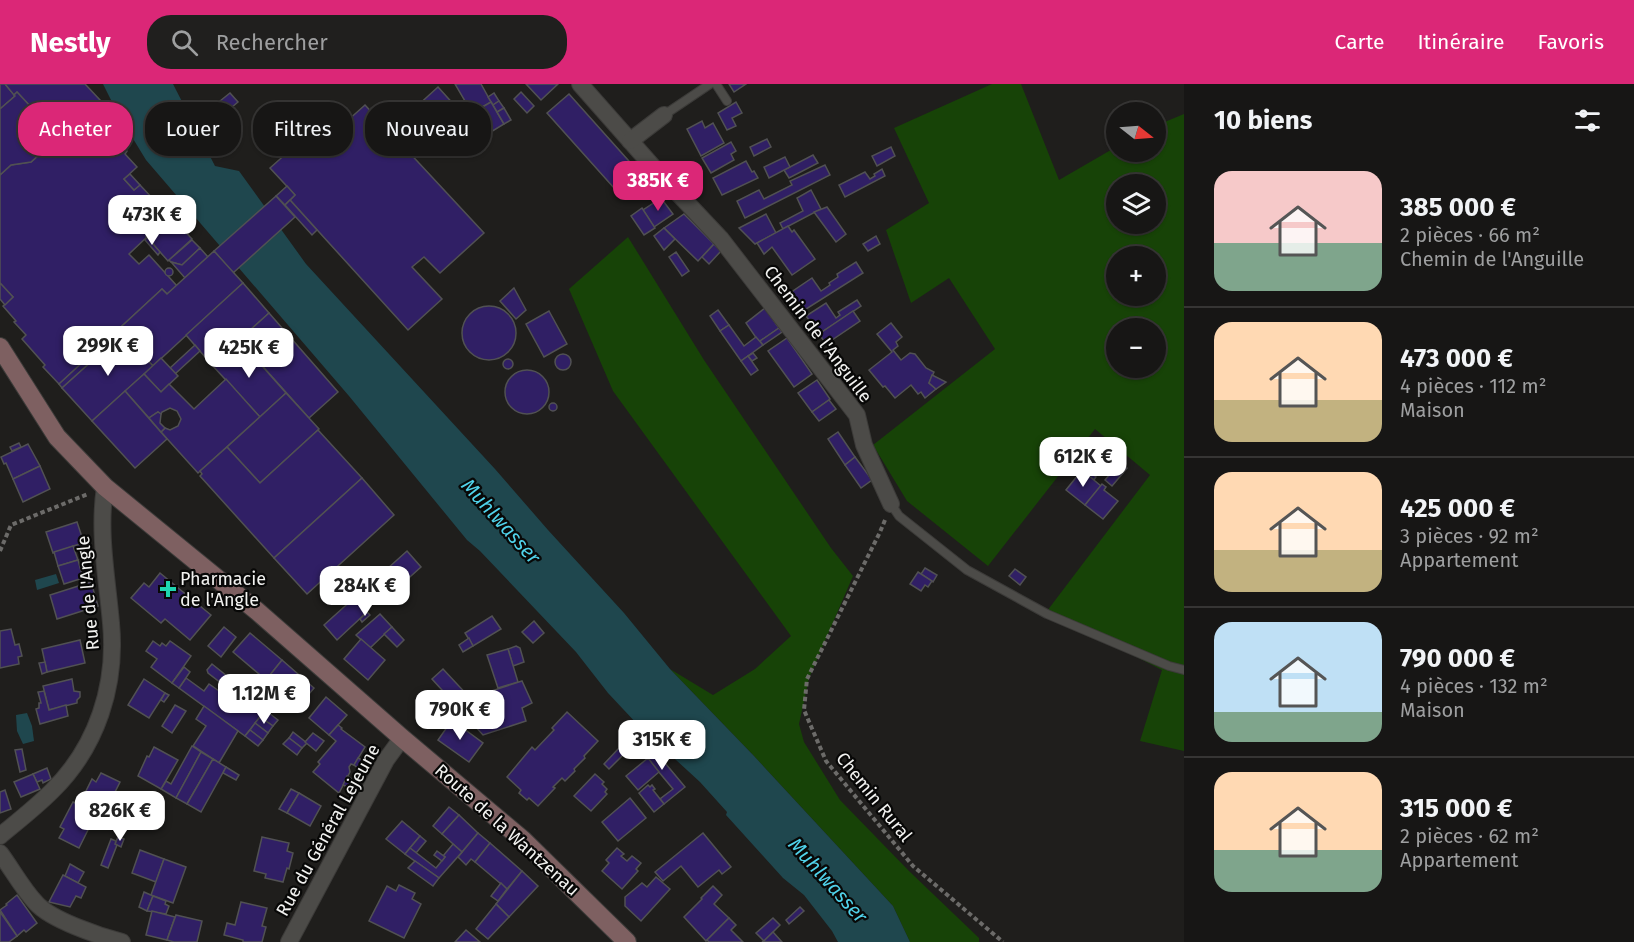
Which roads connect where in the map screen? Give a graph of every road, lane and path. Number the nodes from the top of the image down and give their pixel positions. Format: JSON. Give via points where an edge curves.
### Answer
{"nodes":[{"id":1,"x":580,"y":84,"type":"edge"},
{"id":2,"x":710,"y":84,"type":"edge"},
{"id":3,"x":716,"y":84,"type":"edge"},
{"id":4,"x":727,"y":101,"type":"dead end"},
{"id":5,"x":664,"y":116,"type":"joint"},
{"id":6,"x":630,"y":141,"type":"junction"},
{"id":7,"x":0,"y":347,"type":"edge"},
{"id":8,"x":105,"y":486,"type":"junction"},
{"id":9,"x":891,"y":504,"type":"junction"},
{"id":10,"x":0,"y":551,"type":"edge"},
{"id":11,"x":1184,"y":670,"type":"edge"},
{"id":12,"x":402,"y":738,"type":"junction"},
{"id":13,"x":0,"y":836,"type":"edge"},
{"id":14,"x":0,"y":853,"type":"edge"},
{"id":15,"x":122,"y":942,"type":"edge"},
{"id":16,"x":289,"y":942,"type":"edge"},
{"id":17,"x":627,"y":942,"type":"edge"},
{"id":18,"x":1003,"y":942,"type":"edge"}],
"edges":[{"from":1,"to":6,"type":"street","name":"Chemin de l'Anguille"},
{"from":2,"to":5,"type":"lane"},
{"from":3,"to":4,"type":"lane"},
{"from":5,"to":6,"type":"street"},
{"from":6,"to":9,"type":"street","name":"Chemin de l'Anguille","via":[[721,239],[857,415],[864,445]]},
{"from":7,"to":8,"type":"main road","name":"Route de la Wantzenau","via":[[57,437]]},
{"from":8,"to":10,"type":"path","via":[[11,525]]},
{"from":8,"to":12,"type":"main road","name":"Route de la Wantzenau","via":[[257,611]]},
{"from":8,"to":13,"type":"street","name":"Rue de l'Angle","via":[[102,529],[112,657],[104,704],[77,762],[54,789]]},
{"from":9,"to":11,"type":"lane","name":"Chemin de l'Anguille","via":[[899,516],[967,570],[1047,614]]},
{"from":9,"to":18,"type":"path","name":"Chemin Rural","via":[[807,679],[804,710],[826,760],[913,866]]},
{"from":12,"to":16,"type":"street","name":"Rue du Général Lejeune","via":[[386,760]]},
{"from":12,"to":17,"type":"main road","name":"Route de la Wantzenau","via":[[523,840]]},
{"from":14,"to":15,"type":"street","via":[[37,904],[52,916]]}]}
